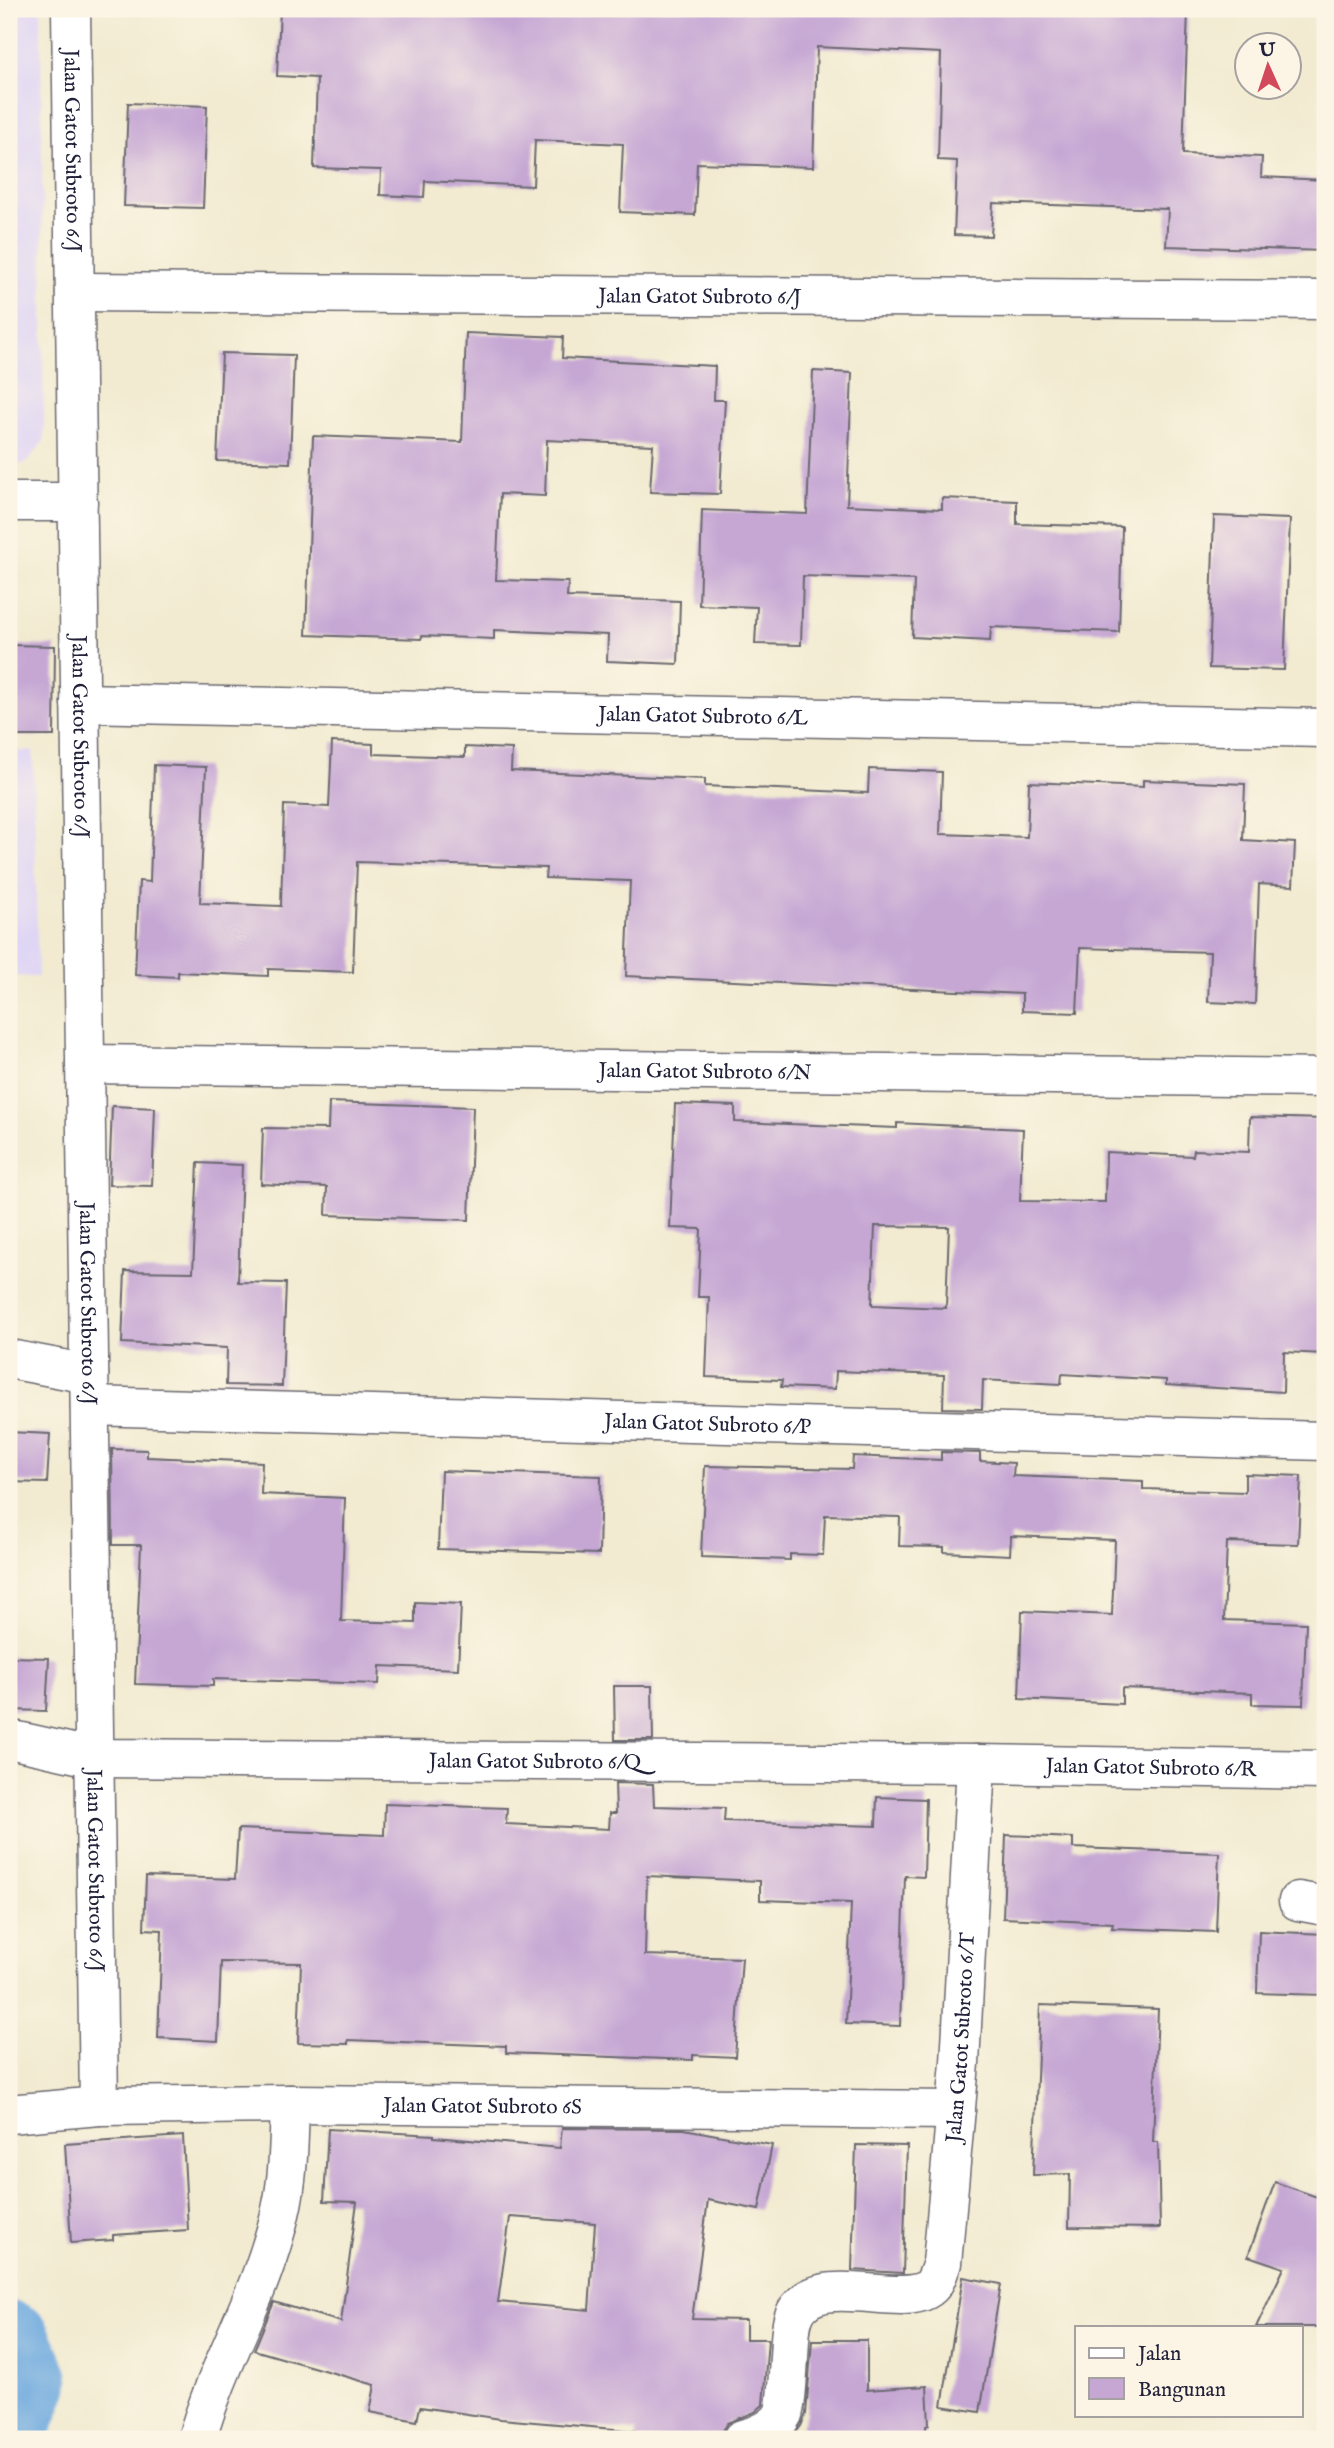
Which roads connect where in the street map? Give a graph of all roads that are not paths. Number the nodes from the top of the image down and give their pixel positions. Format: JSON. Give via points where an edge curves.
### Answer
{"nodes":[{"id":1,"x":71,"y":9,"type":"edge"},
{"id":2,"x":75,"y":292,"type":"junction"},
{"id":3,"x":1325,"y":300,"type":"edge"},
{"id":4,"x":9,"y":502,"type":"edge"},
{"id":5,"x":78,"y":502,"type":"junction"},
{"id":6,"x":80,"y":703,"type":"junction"},
{"id":7,"x":1325,"y":728,"type":"edge"},
{"id":8,"x":85,"y":1064,"type":"junction"},
{"id":9,"x":1325,"y":1078,"type":"edge"},
{"id":10,"x":9,"y":1359,"type":"edge"},
{"id":11,"x":90,"y":1390,"type":"junction"},
{"id":12,"x":1325,"y":1441,"type":"edge"},
{"id":13,"x":9,"y":1739,"type":"edge"},
{"id":14,"x":95,"y":1758,"type":"junction"},
{"id":15,"x":976,"y":1764,"type":"junction"},
{"id":16,"x":1308,"y":1770,"type":"edge"},
{"id":17,"x":290,"y":2104,"type":"junction"},
{"id":18,"x":99,"y":2106,"type":"junction"},
{"id":19,"x":956,"y":2110,"type":"junction"},
{"id":20,"x":9,"y":2114,"type":"edge"},
{"id":21,"x":197,"y":2439,"type":"edge"},
{"id":22,"x":743,"y":2439,"type":"edge"}],
"edges":[{"from":1,"to":2,"type":"street","name":"Jalan Gatot Subroto 6/J"},
{"from":2,"to":3,"type":"street","name":"Jalan Gatot Subroto 6/J"},
{"from":2,"to":5,"type":"street","name":"Jalan Gatot Subroto 6/J"},
{"from":4,"to":5,"type":"street"},
{"from":5,"to":6,"type":"street","name":"Jalan Gatot Subroto 6/J"},
{"from":6,"to":7,"type":"street","name":"Jalan Gatot Subroto 6/L"},
{"from":6,"to":8,"type":"street","name":"Jalan Gatot Subroto 6/J"},
{"from":8,"to":9,"type":"street","name":"Jalan Gatot Subroto 6/N"},
{"from":8,"to":11,"type":"street","name":"Jalan Gatot Subroto 6/J"},
{"from":10,"to":11,"type":"street","name":"Jalan Gatot Subroto 6/P"},
{"from":11,"to":12,"type":"street","name":"Jalan Gatot Subroto 6/P"},
{"from":11,"to":14,"type":"street","name":"Jalan Gatot Subroto 6/J"},
{"from":13,"to":14,"type":"street","name":"Jalan Gatot Subroto 6/Q"},
{"from":14,"to":15,"type":"street","name":"Jalan Gatot Subroto 6/Q"},
{"from":14,"to":18,"type":"street","name":"Jalan Gatot Subroto 6/J"},
{"from":15,"to":16,"type":"street","name":"Jalan Gatot Subroto 6/R"},
{"from":15,"to":19,"type":"street","name":"Jalan Gatot Subroto 6/T"},
{"from":17,"to":18,"type":"street","name":"Jalan Gatot Subroto 6S"},
{"from":17,"to":19,"type":"street","name":"Jalan Gatot Subroto 6S"},
{"from":17,"to":21,"type":"street","via":[[286,2182],[277,2223],[255,2293],[226,2355]]},
{"from":18,"to":20,"type":"street","name":"Jalan Gatot Subroto 6S"},
{"from":19,"to":22,"type":"street","name":"Jalan Gatot Subroto 6/T","via":[[942,2263],[936,2281],[928,2290],[912,2295],[841,2291],[800,2305],[792,2322],[783,2413],[772,2427]]}]}
